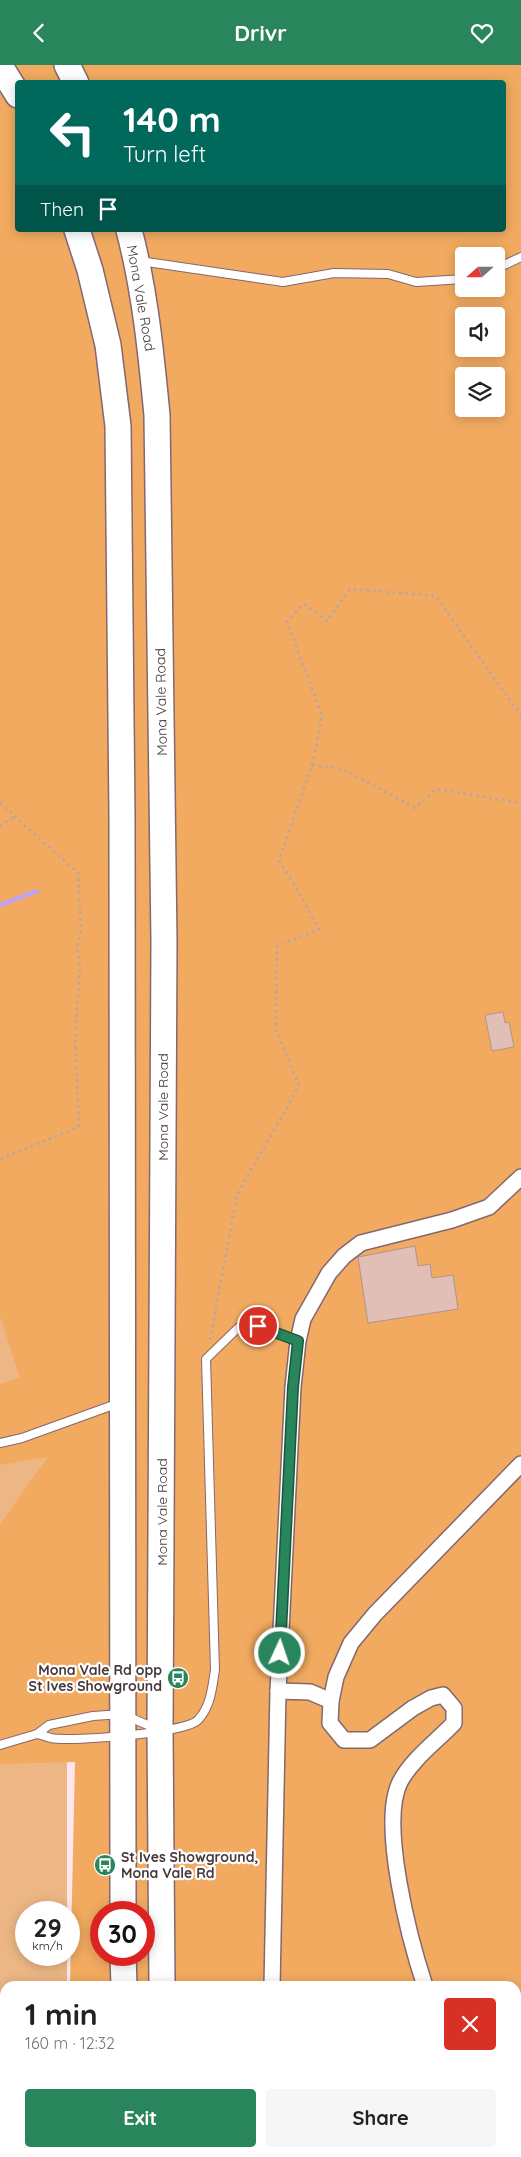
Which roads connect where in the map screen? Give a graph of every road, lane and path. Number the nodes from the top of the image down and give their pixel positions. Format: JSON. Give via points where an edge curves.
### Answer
{"nodes":[{"id":1,"x":67,"y":65,"type":"edge"},
{"id":2,"x":0,"y":66,"type":"edge"},
{"id":3,"x":74,"y":80,"type":"edge"},
{"id":4,"x":15,"y":90,"type":"edge"},
{"id":5,"x":78,"y":232,"type":"edge"},
{"id":6,"x":130,"y":232,"type":"edge"},
{"id":7,"x":521,"y":257,"type":"edge"},
{"id":8,"x":137,"y":261,"type":"junction"},
{"id":9,"x":505,"y":265,"type":"edge"},
{"id":10,"x":455,"y":280,"type":"edge"},
{"id":11,"x":521,"y":716,"type":"edge"},
{"id":12,"x":312,"y":765,"type":"junction"},
{"id":13,"x":0,"y":803,"type":"edge"},
{"id":14,"x":521,"y":803,"type":"edge"},
{"id":15,"x":16,"y":816,"type":"junction"},
{"id":16,"x":0,"y":827,"type":"edge"},
{"id":17,"x":0,"y":1159,"type":"edge"},
{"id":18,"x":521,"y":1177,"type":"edge"},
{"id":19,"x":298,"y":1341,"type":"junction"},
{"id":20,"x":206,"y":1359,"type":"junction"},
{"id":21,"x":122,"y":1402,"type":"junction"},
{"id":22,"x":0,"y":1443,"type":"edge"},
{"id":23,"x":521,"y":1464,"type":"edge"},
{"id":24,"x":278,"y":1691,"type":"junction"},
{"id":25,"x":330,"y":1701,"type":"junction"},
{"id":26,"x":122,"y":1725,"type":"junction"},
{"id":27,"x":160,"y":1730,"type":"junction"},
{"id":28,"x":37,"y":1734,"type":"junction"},
{"id":29,"x":0,"y":1745,"type":"edge"},
{"id":30,"x":123,"y":1901,"type":"edge"},
{"id":31,"x":123,"y":1966,"type":"edge"},
{"id":32,"x":124,"y":1981,"type":"edge"},
{"id":33,"x":162,"y":1981,"type":"edge"},
{"id":34,"x":272,"y":1981,"type":"edge"},
{"id":35,"x":423,"y":1981,"type":"edge"}],
"edges":[{"from":1,"to":3,"type":"highway"},
{"from":2,"to":4,"type":"highway"},
{"from":5,"to":21,"type":"highway","via":[[108,345],[118,426]]},
{"from":6,"to":8,"type":"highway","name":"Mona Vale Road"},
{"from":7,"to":9,"type":"lane"},
{"from":8,"to":10,"type":"lane","via":[[283,282],[334,273],[388,274],[416,282]]},
{"from":8,"to":27,"type":"highway","name":"Mona Vale Road","via":[[157,415],[164,942]]},
{"from":11,"to":12,"type":"path","via":[[436,596],[350,589],[327,621],[304,604],[287,621],[322,716]]},
{"from":12,"to":14,"type":"path","via":[[343,769],[415,808],[436,789]]},
{"from":12,"to":20,"type":"path","via":[[279,861],[319,929],[277,946],[276,1030],[299,1086],[237,1195]]},
{"from":13,"to":15,"type":"path"},
{"from":15,"to":16,"type":"path"},
{"from":15,"to":17,"type":"path","via":[[78,873],[81,930],[77,948],[80,966],[75,1038],[79,1127]]},
{"from":18,"to":19,"type":"street","via":[[489,1207],[452,1221],[361,1243],[329,1273],[304,1319]]},
{"from":19,"to":20,"type":"lane","via":[[258,1326],[239,1327]]},
{"from":19,"to":24,"type":"street"},
{"from":20,"to":27,"type":"lane","via":[[215,1670],[209,1705],[197,1721],[184,1728]]},
{"from":21,"to":22,"type":"lane"},
{"from":21,"to":26,"type":"highway"},
{"from":23,"to":25,"type":"street","via":[[375,1614],[351,1643],[336,1677]]},
{"from":24,"to":25,"type":"street","via":[[310,1692]]},
{"from":24,"to":34,"type":"street"},
{"from":25,"to":35,"type":"street","via":[[330,1723],[344,1740],[370,1740],[413,1707],[431,1698],[443,1695],[454,1708],[454,1723],[400,1781],[392,1810],[398,1874]]},
{"from":26,"to":27,"type":"lane"},
{"from":26,"to":27,"type":"lane"},
{"from":26,"to":28,"type":"lane","via":[[52,1739]]},
{"from":26,"to":28,"type":"lane","via":[[93,1716],[49,1725]]},
{"from":26,"to":30,"type":"highway"},
{"from":27,"to":33,"type":"highway","name":"Mona Vale Road"},
{"from":28,"to":29,"type":"lane"},
{"from":31,"to":32,"type":"highway"}]}
